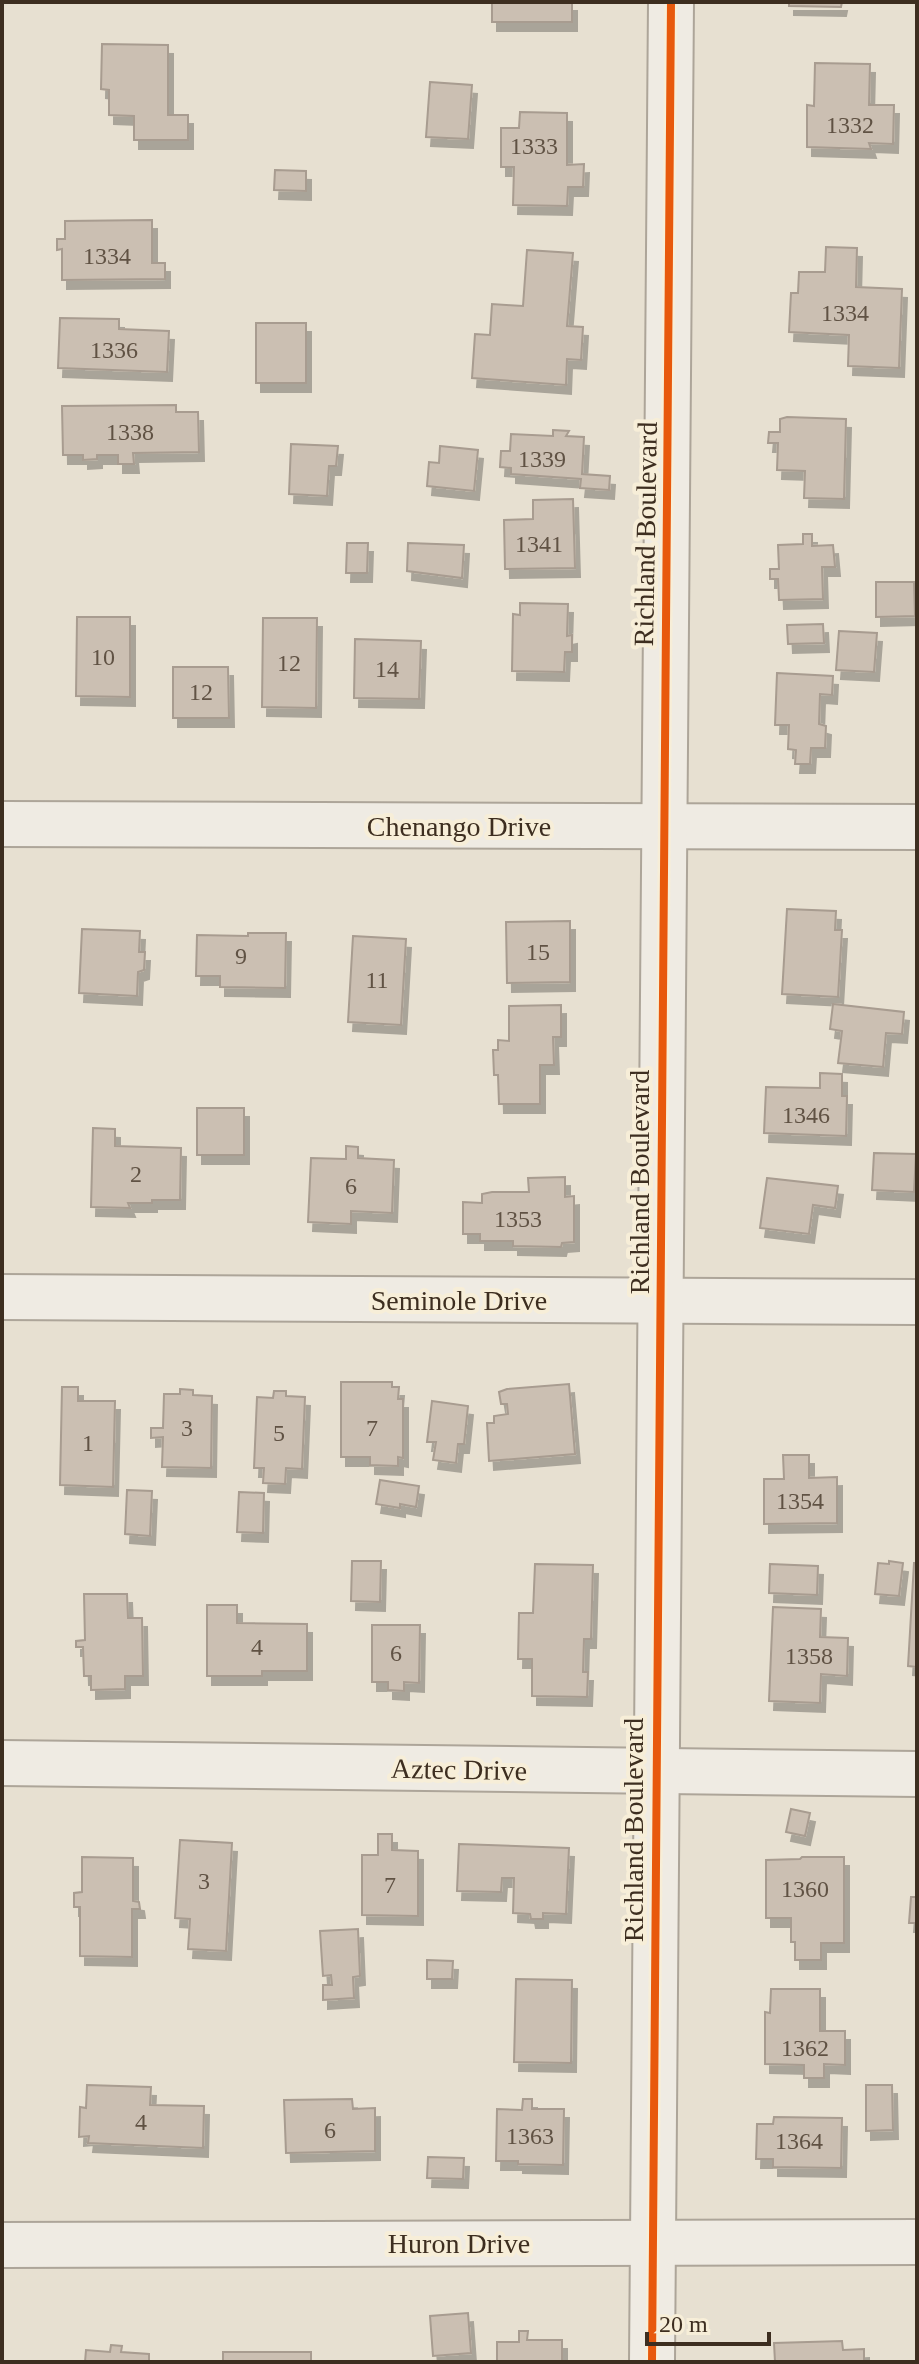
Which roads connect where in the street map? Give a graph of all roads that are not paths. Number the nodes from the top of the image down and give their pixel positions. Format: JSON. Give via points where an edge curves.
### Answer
{"nodes":[{"id":1,"x":671,"y":2,"type":"edge"},
{"id":2,"x":2,"y":824,"type":"edge"},
{"id":3,"x":664,"y":827,"type":"junction"},
{"id":4,"x":917,"y":827,"type":"edge"},
{"id":5,"x":2,"y":1297,"type":"edge"},
{"id":6,"x":661,"y":1301,"type":"junction"},
{"id":7,"x":917,"y":1302,"type":"edge"},
{"id":8,"x":2,"y":1763,"type":"edge"},
{"id":9,"x":656,"y":1772,"type":"junction"},
{"id":10,"x":917,"y":1774,"type":"edge"},
{"id":11,"x":917,"y":2242,"type":"edge"},
{"id":12,"x":653,"y":2243,"type":"junction"},
{"id":13,"x":2,"y":2245,"type":"edge"},
{"id":14,"x":652,"y":2362,"type":"edge"}],
"edges":[{"from":1,"to":3,"type":"street","name":"Richland Boulevard"},
{"from":2,"to":3,"type":"street","name":"Chenango Drive"},
{"from":3,"to":4,"type":"street","name":"Chenango Drive"},
{"from":3,"to":6,"type":"street","name":"Richland Boulevard"},
{"from":5,"to":6,"type":"street","name":"Seminole Drive"},
{"from":6,"to":7,"type":"street","name":"Seminole Drive"},
{"from":6,"to":9,"type":"street","name":"Richland Boulevard"},
{"from":8,"to":9,"type":"street","name":"Aztec Drive"},
{"from":9,"to":10,"type":"street","name":"Aztec Drive"},
{"from":9,"to":12,"type":"street","name":"Richland Boulevard"},
{"from":11,"to":12,"type":"street","name":"Huron Drive"},
{"from":12,"to":13,"type":"street","name":"Huron Drive"},
{"from":12,"to":14,"type":"street","name":"Richland Boulevard"}]}
